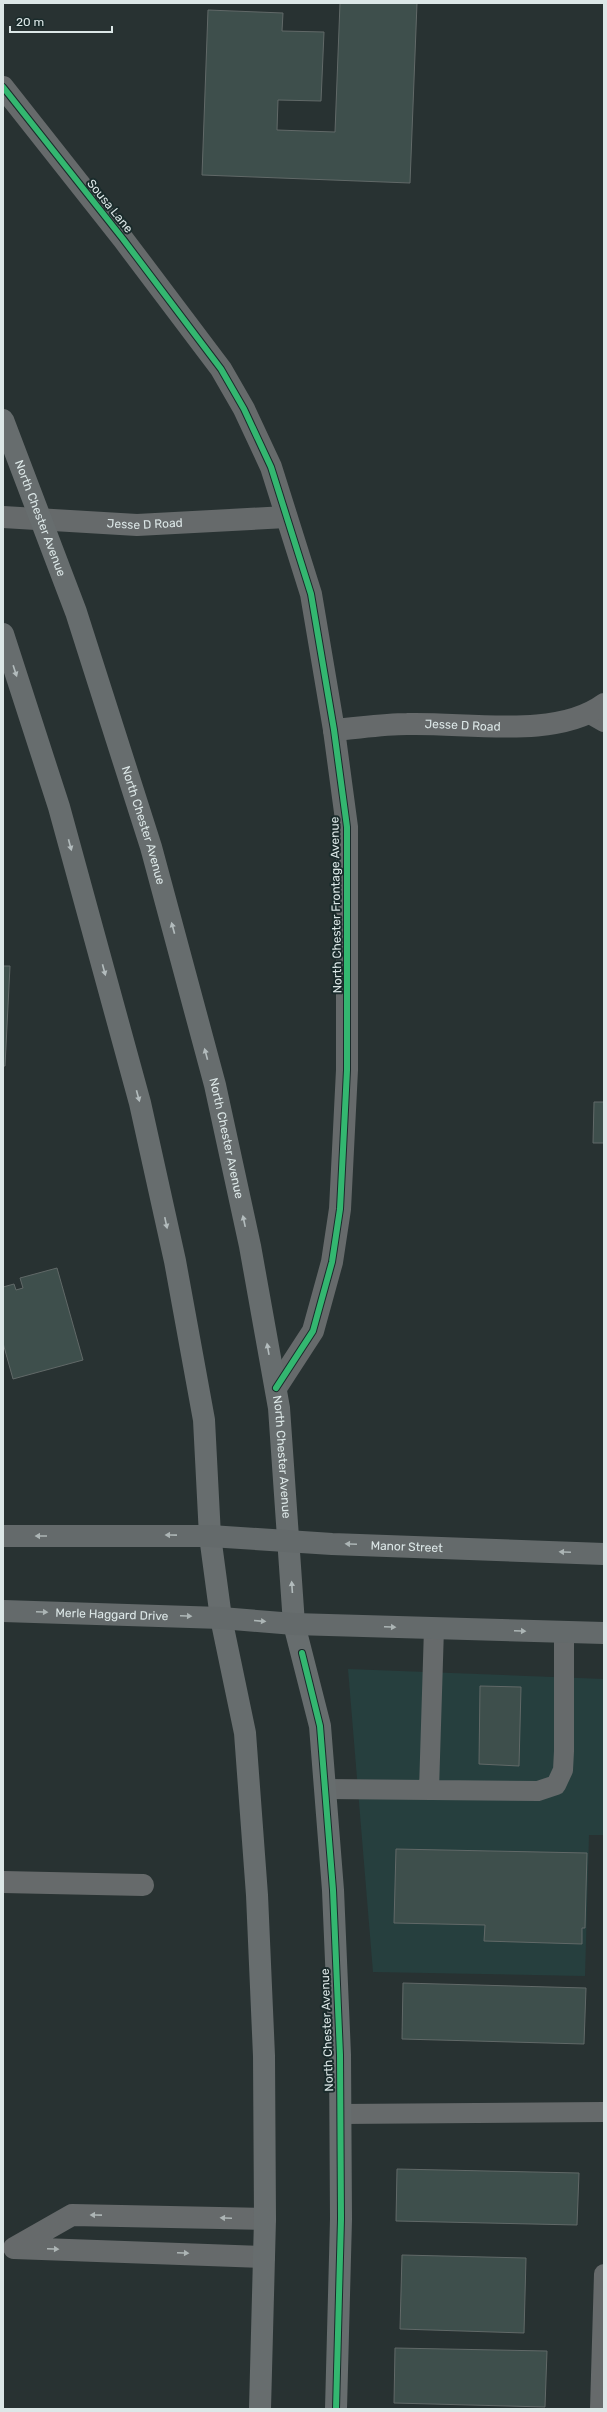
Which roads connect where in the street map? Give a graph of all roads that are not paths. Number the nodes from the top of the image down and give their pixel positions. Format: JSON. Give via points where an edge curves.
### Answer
{"nodes":[{"id":1,"x":3,"y":87,"type":"edge"},
{"id":2,"x":199,"y":339,"type":"joint"},
{"id":3,"x":3,"y":420,"type":"edge"},
{"id":4,"x":3,"y":517,"type":"edge"},
{"id":5,"x":286,"y":517,"type":"junction"},
{"id":6,"x":42,"y":519,"type":"junction"},
{"id":7,"x":3,"y":634,"type":"edge"},
{"id":8,"x":600,"y":713,"type":"edge"},
{"id":9,"x":334,"y":730,"type":"junction"},
{"id":10,"x":276,"y":1388,"type":"junction"},
{"id":11,"x":3,"y":1536,"type":"edge"},
{"id":12,"x":210,"y":1536,"type":"junction"},
{"id":13,"x":288,"y":1540,"type":"junction"},
{"id":14,"x":604,"y":1554,"type":"edge"},
{"id":15,"x":3,"y":1611,"type":"edge"},
{"id":16,"x":221,"y":1618,"type":"junction"},
{"id":17,"x":294,"y":1624,"type":"junction"},
{"id":18,"x":434,"y":1628,"type":"junction"},
{"id":19,"x":564,"y":1632,"type":"junction"},
{"id":20,"x":604,"y":1633,"type":"edge"},
{"id":21,"x":326,"y":1789,"type":"junction"},
{"id":22,"x":429,"y":1790,"type":"junction"},
{"id":23,"x":3,"y":1882,"type":"edge"},
{"id":24,"x":143,"y":1885,"type":"dead end"},
{"id":25,"x":604,"y":2112,"type":"edge"},
{"id":26,"x":341,"y":2114,"type":"junction"},
{"id":27,"x":265,"y":2219,"type":"junction"},
{"id":28,"x":8,"y":2248,"type":"edge"},
{"id":29,"x":264,"y":2257,"type":"junction"},
{"id":30,"x":604,"y":2274,"type":"edge"},
{"id":31,"x":260,"y":2409,"type":"edge"},
{"id":32,"x":336,"y":2409,"type":"edge"},
{"id":33,"x":600,"y":2409,"type":"edge"}],
"edges":[{"from":1,"to":2,"type":"street","name":"Sousa Lane"},
{"from":2,"to":5,"type":"street","name":"North Chester Frontage Avenue","via":[[244,409],[271,467]]},
{"from":3,"to":6,"type":"main road","name":"North Chester Avenue"},
{"from":4,"to":6,"type":"street","name":"Jesse D Road"},
{"from":5,"to":6,"type":"street","name":"Jesse D Road","via":[[137,526]]},
{"from":5,"to":9,"type":"street","name":"North Chester Frontage Avenue","via":[[311,594]]},
{"from":10,"to":6,"type":"main road","name":"North Chester Avenue","one_way":true,"via":[[250,1246],[215,1085],[152,847],[76,612]]},
{"from":7,"to":12,"type":"main road","one_way":true,"via":[[59,807],[140,1103],[175,1261],[204,1420]]},
{"from":8,"to":9,"type":"street","name":"Jesse D Road","via":[[546,726],[407,724]]},
{"from":9,"to":10,"type":"street","name":"North Chester Frontage Avenue","via":[[347,827],[349,918],[348,1070],[340,1209],[332,1262],[314,1331]]},
{"from":10,"to":13,"type":"main road","name":"North Chester Avenue"},
{"from":12,"to":11,"type":"main road","one_way":true},
{"from":12,"to":13,"type":"main road","name":"Manor Street"},
{"from":12,"to":16,"type":"main road"},
{"from":14,"to":13,"type":"main road","name":"Manor Street","one_way":true,"via":[[332,1544]]},
{"from":17,"to":13,"type":"main road","name":"North Chester Avenue","one_way":true},
{"from":15,"to":16,"type":"main road","name":"Merle Haggard Drive","one_way":true},
{"from":16,"to":17,"type":"main road","one_way":true},
{"from":16,"to":27,"type":"main road","via":[[244,1733],[257,1895],[264,2056]]},
{"from":17,"to":18,"type":"main road","one_way":true},
{"from":17,"to":21,"type":"main road","name":"North Chester Avenue","via":[[320,1726]]},
{"from":18,"to":19,"type":"main road","one_way":true},
{"from":18,"to":22,"type":"lane"},
{"from":19,"to":20,"type":"main road"},
{"from":19,"to":22,"type":"lane","via":[[564,1751],[563,1770],[556,1786],[538,1791]]},
{"from":21,"to":22,"type":"lane"},
{"from":21,"to":26,"type":"main road","name":"North Chester Avenue","via":[[334,1898]]},
{"from":23,"to":24,"type":"street"},
{"from":25,"to":26,"type":"lane"},
{"from":26,"to":32,"type":"main road","name":"North Chester Avenue","via":[[342,2219]]},
{"from":27,"to":28,"type":"street","one_way":true,"via":[[72,2215]]},
{"from":27,"to":29,"type":"main road"},
{"from":28,"to":29,"type":"street","one_way":true},
{"from":29,"to":31,"type":"main road"},
{"from":30,"to":33,"type":"lane"}]}
